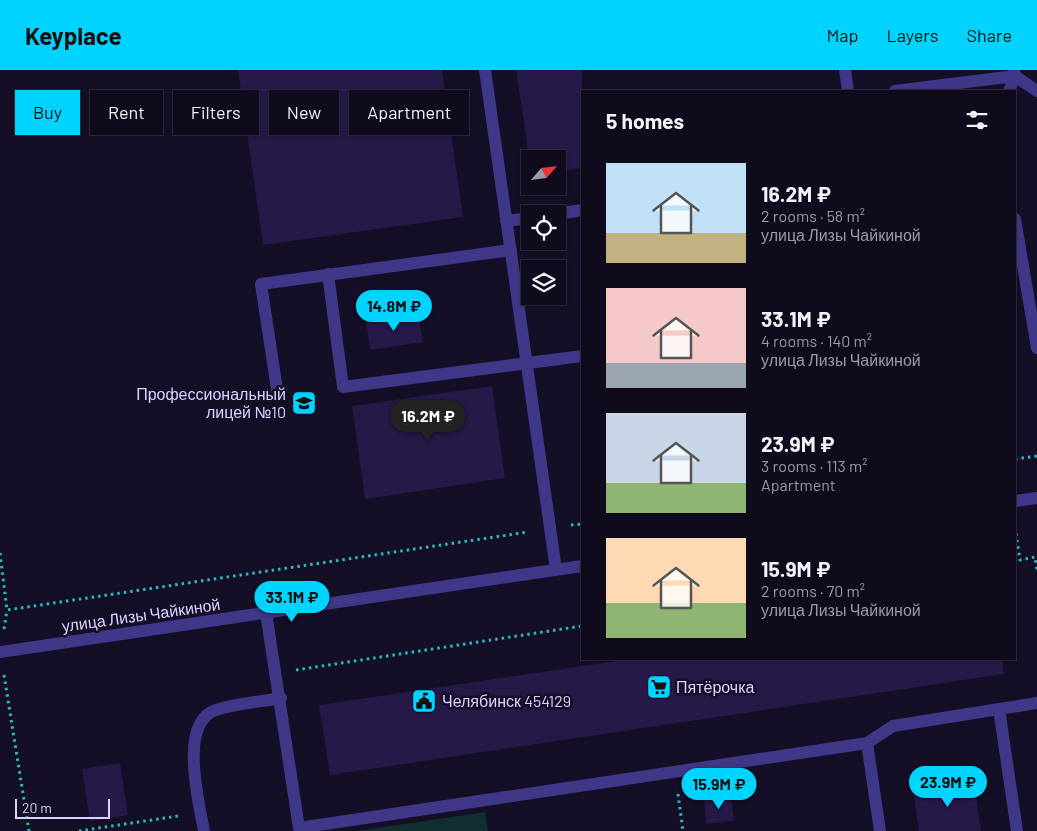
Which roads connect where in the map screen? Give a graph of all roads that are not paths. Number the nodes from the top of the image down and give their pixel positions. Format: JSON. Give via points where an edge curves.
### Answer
{"nodes":[{"id":1,"x":485,"y":70,"type":"edge"},
{"id":2,"x":845,"y":70,"type":"edge"},
{"id":3,"x":1014,"y":73,"type":"edge"},
{"id":4,"x":848,"y":90,"type":"edge"},
{"id":5,"x":902,"y":90,"type":"edge"},
{"id":6,"x":1009,"y":90,"type":"edge"},
{"id":7,"x":1037,"y":91,"type":"edge"},
{"id":8,"x":581,"y":210,"type":"edge"},
{"id":9,"x":566,"y":213,"type":"edge"},
{"id":10,"x":521,"y":219,"type":"edge"},
{"id":11,"x":506,"y":221,"type":"junction"},
{"id":12,"x":1016,"y":225,"type":"edge"},
{"id":13,"x":511,"y":250,"type":"junction"},
{"id":14,"x":328,"y":274,"type":"junction"},
{"id":15,"x":1037,"y":348,"type":"edge"},
{"id":16,"x":581,"y":356,"type":"edge"},
{"id":17,"x":527,"y":364,"type":"junction"},
{"id":18,"x":278,"y":396,"type":"dead end"},
{"id":19,"x":1037,"y":498,"type":"edge"},
{"id":20,"x":1016,"y":501,"type":"edge"},
{"id":21,"x":581,"y":566,"type":"edge"},
{"id":22,"x":556,"y":570,"type":"junction"},
{"id":23,"x":266,"y":613,"type":"junction"},
{"id":24,"x":0,"y":652,"type":"edge"},
{"id":25,"x":281,"y":698,"type":"junction"},
{"id":26,"x":1037,"y":703,"type":"edge"},
{"id":27,"x":999,"y":709,"type":"junction"},
{"id":28,"x":867,"y":743,"type":"junction"},
{"id":29,"x":296,"y":830,"type":"edge"},
{"id":30,"x":204,"y":831,"type":"edge"},
{"id":31,"x":880,"y":831,"type":"edge"},
{"id":32,"x":1017,"y":831,"type":"edge"}],
"edges":[{"from":1,"to":11,"type":"street"},
{"from":2,"to":4,"type":"street"},
{"from":3,"to":5,"type":"street"},
{"from":3,"to":6,"type":"street"},
{"from":3,"to":7,"type":"street"},
{"from":8,"to":9,"type":"street"},
{"from":10,"to":11,"type":"street"},
{"from":11,"to":13,"type":"street"},
{"from":12,"to":15,"type":"street"},
{"from":13,"to":14,"type":"street"},
{"from":13,"to":17,"type":"street"},
{"from":14,"to":17,"type":"street","via":[[343,387]]},
{"from":14,"to":18,"type":"street","via":[[261,284]]},
{"from":16,"to":17,"type":"street"},
{"from":17,"to":22,"type":"street"},
{"from":19,"to":20,"type":"street"},
{"from":21,"to":22,"type":"street","name":"улица Лизы Чайкиной"},
{"from":22,"to":23,"type":"street","name":"улица Лизы Чайкиной"},
{"from":23,"to":24,"type":"street","name":"улица Лизы Чайкиной"},
{"from":23,"to":25,"type":"street"},
{"from":25,"to":29,"type":"street"},
{"from":25,"to":30,"type":"street","via":[[214,710],[201,723],[194,743]]},
{"from":26,"to":27,"type":"street"},
{"from":27,"to":28,"type":"street","via":[[893,726]]},
{"from":27,"to":32,"type":"street"},
{"from":28,"to":29,"type":"street"},
{"from":28,"to":31,"type":"street"}]}
